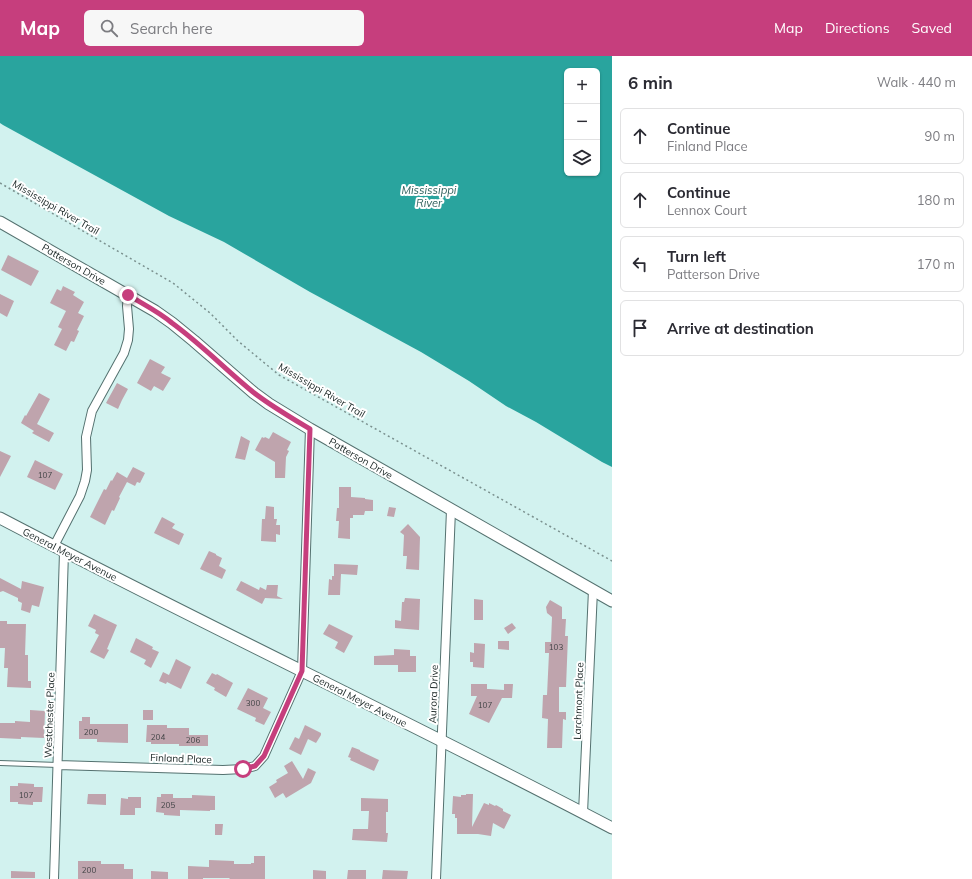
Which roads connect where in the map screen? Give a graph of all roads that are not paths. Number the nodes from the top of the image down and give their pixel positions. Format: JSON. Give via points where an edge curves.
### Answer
{"nodes":[{"id":1,"x":0,"y":222,"type":"edge"},
{"id":2,"x":128,"y":295,"type":"junction"},
{"id":3,"x":310,"y":429,"type":"junction"},
{"id":4,"x":451,"y":510,"type":"junction"},
{"id":5,"x":0,"y":518,"type":"edge"},
{"id":6,"x":54,"y":546,"type":"junction"},
{"id":7,"x":64,"y":552,"type":"junction"},
{"id":8,"x":593,"y":590,"type":"junction"},
{"id":9,"x":612,"y":601,"type":"edge"},
{"id":10,"x":302,"y":671,"type":"junction"},
{"id":11,"x":442,"y":741,"type":"junction"},
{"id":12,"x":0,"y":763,"type":"edge"},
{"id":13,"x":58,"y":765,"type":"junction"},
{"id":14,"x":583,"y":813,"type":"junction"},
{"id":15,"x":612,"y":828,"type":"edge"},
{"id":16,"x":54,"y":879,"type":"edge"},
{"id":17,"x":436,"y":879,"type":"edge"}],
"edges":[{"from":1,"to":2,"type":"street","name":"Patterson Drive"},
{"from":2,"to":3,"type":"street","name":"Patterson Drive","via":[[172,323],[268,404]]},
{"from":2,"to":6,"type":"street","via":[[128,340],[124,353],[92,411],[86,437],[85,481]]},
{"from":3,"to":4,"type":"street","name":"Patterson Drive"},
{"from":3,"to":10,"type":"street"},
{"from":4,"to":8,"type":"street","name":"Patterson Drive"},
{"from":4,"to":11,"type":"street","name":"Aurora Drive"},
{"from":5,"to":6,"type":"street","name":"General Meyer Avenue"},
{"from":6,"to":7,"type":"street","name":"General Meyer Avenue"},
{"from":7,"to":10,"type":"street","name":"General Meyer Avenue"},
{"from":7,"to":13,"type":"street","name":"Westchester Place"},
{"from":8,"to":9,"type":"street","name":"Patterson Drive"},
{"from":8,"to":14,"type":"street","name":"Larchmont Place"},
{"from":10,"to":11,"type":"street","name":"General Meyer Avenue"},
{"from":10,"to":13,"type":"street","name":"Finland Place","via":[[264,756],[255,766],[223,770]]},
{"from":11,"to":14,"type":"street","name":"General Meyer Avenue"},
{"from":11,"to":17,"type":"street","name":"Aurora Drive"},
{"from":12,"to":13,"type":"lane","name":"Finland Place"},
{"from":13,"to":16,"type":"street","name":"Westchester Place"},
{"from":14,"to":15,"type":"street","name":"General Meyer Avenue"}]}
